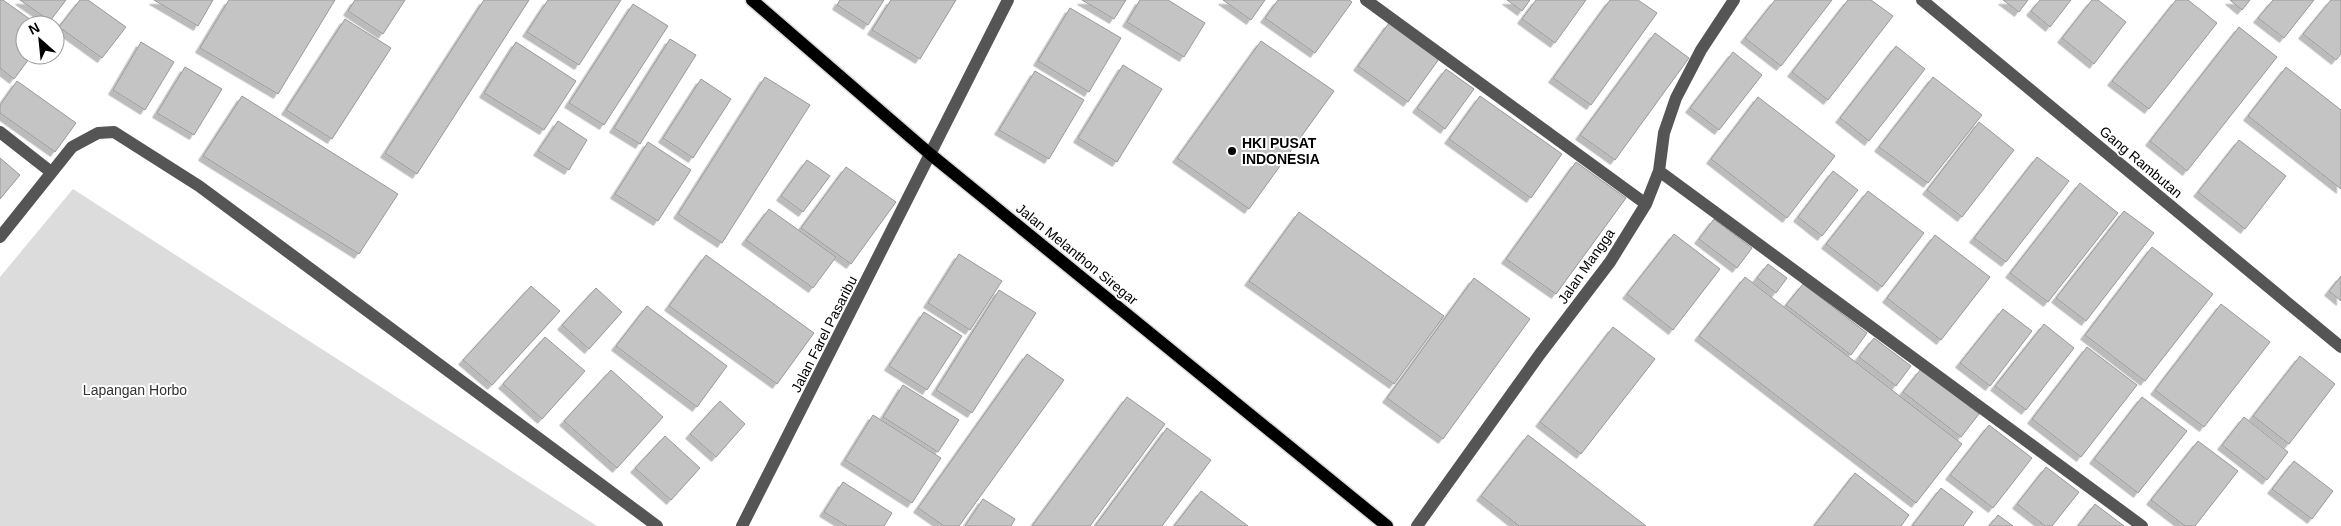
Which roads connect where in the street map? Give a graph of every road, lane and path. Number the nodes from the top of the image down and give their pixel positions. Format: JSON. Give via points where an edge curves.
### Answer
{"nodes":[{"id":1,"x":752,"y":0,"type":"edge"},
{"id":2,"x":1008,"y":0,"type":"edge"},
{"id":3,"x":1366,"y":0,"type":"edge"},
{"id":4,"x":1734,"y":0,"type":"edge"},
{"id":5,"x":1922,"y":0,"type":"edge"},
{"id":6,"x":0,"y":132,"type":"edge"},
{"id":7,"x":930,"y":154,"type":"junction"},
{"id":8,"x":1659,"y":170,"type":"junction"},
{"id":9,"x":52,"y":172,"type":"junction"},
{"id":10,"x":1646,"y":204,"type":"junction"},
{"id":11,"x":0,"y":237,"type":"edge"},
{"id":12,"x":2341,"y":347,"type":"edge"},
{"id":13,"x":657,"y":526,"type":"edge"},
{"id":14,"x":742,"y":526,"type":"edge"},
{"id":15,"x":1388,"y":526,"type":"edge"},
{"id":16,"x":1416,"y":526,"type":"edge"},
{"id":17,"x":2142,"y":526,"type":"edge"}],
"edges":[{"from":1,"to":7,"type":"main road","name":"Jalan Melanthon Siregar"},
{"from":2,"to":7,"type":"street","name":"Jalan Farel Pasaribu"},
{"from":3,"to":10,"type":"street"},
{"from":4,"to":8,"type":"street","name":"Jalan Mangga","via":[[1701,50],[1676,98],[1664,134]]},
{"from":5,"to":12,"type":"street","name":"Gang Rambutan"},
{"from":6,"to":9,"type":"street"},
{"from":7,"to":14,"type":"street","name":"Jalan Farel Pasaribu"},
{"from":7,"to":15,"type":"main road","name":"Jalan Melanthon Siregar"},
{"from":8,"to":10,"type":"street","name":"Jalan Mangga"},
{"from":8,"to":17,"type":"street"},
{"from":9,"to":11,"type":"street"},
{"from":9,"to":13,"type":"street","via":[[72,147],[98,134],[114,132],[198,186]]},
{"from":10,"to":16,"type":"street","name":"Jalan Mangga","via":[[1610,262]]}]}
